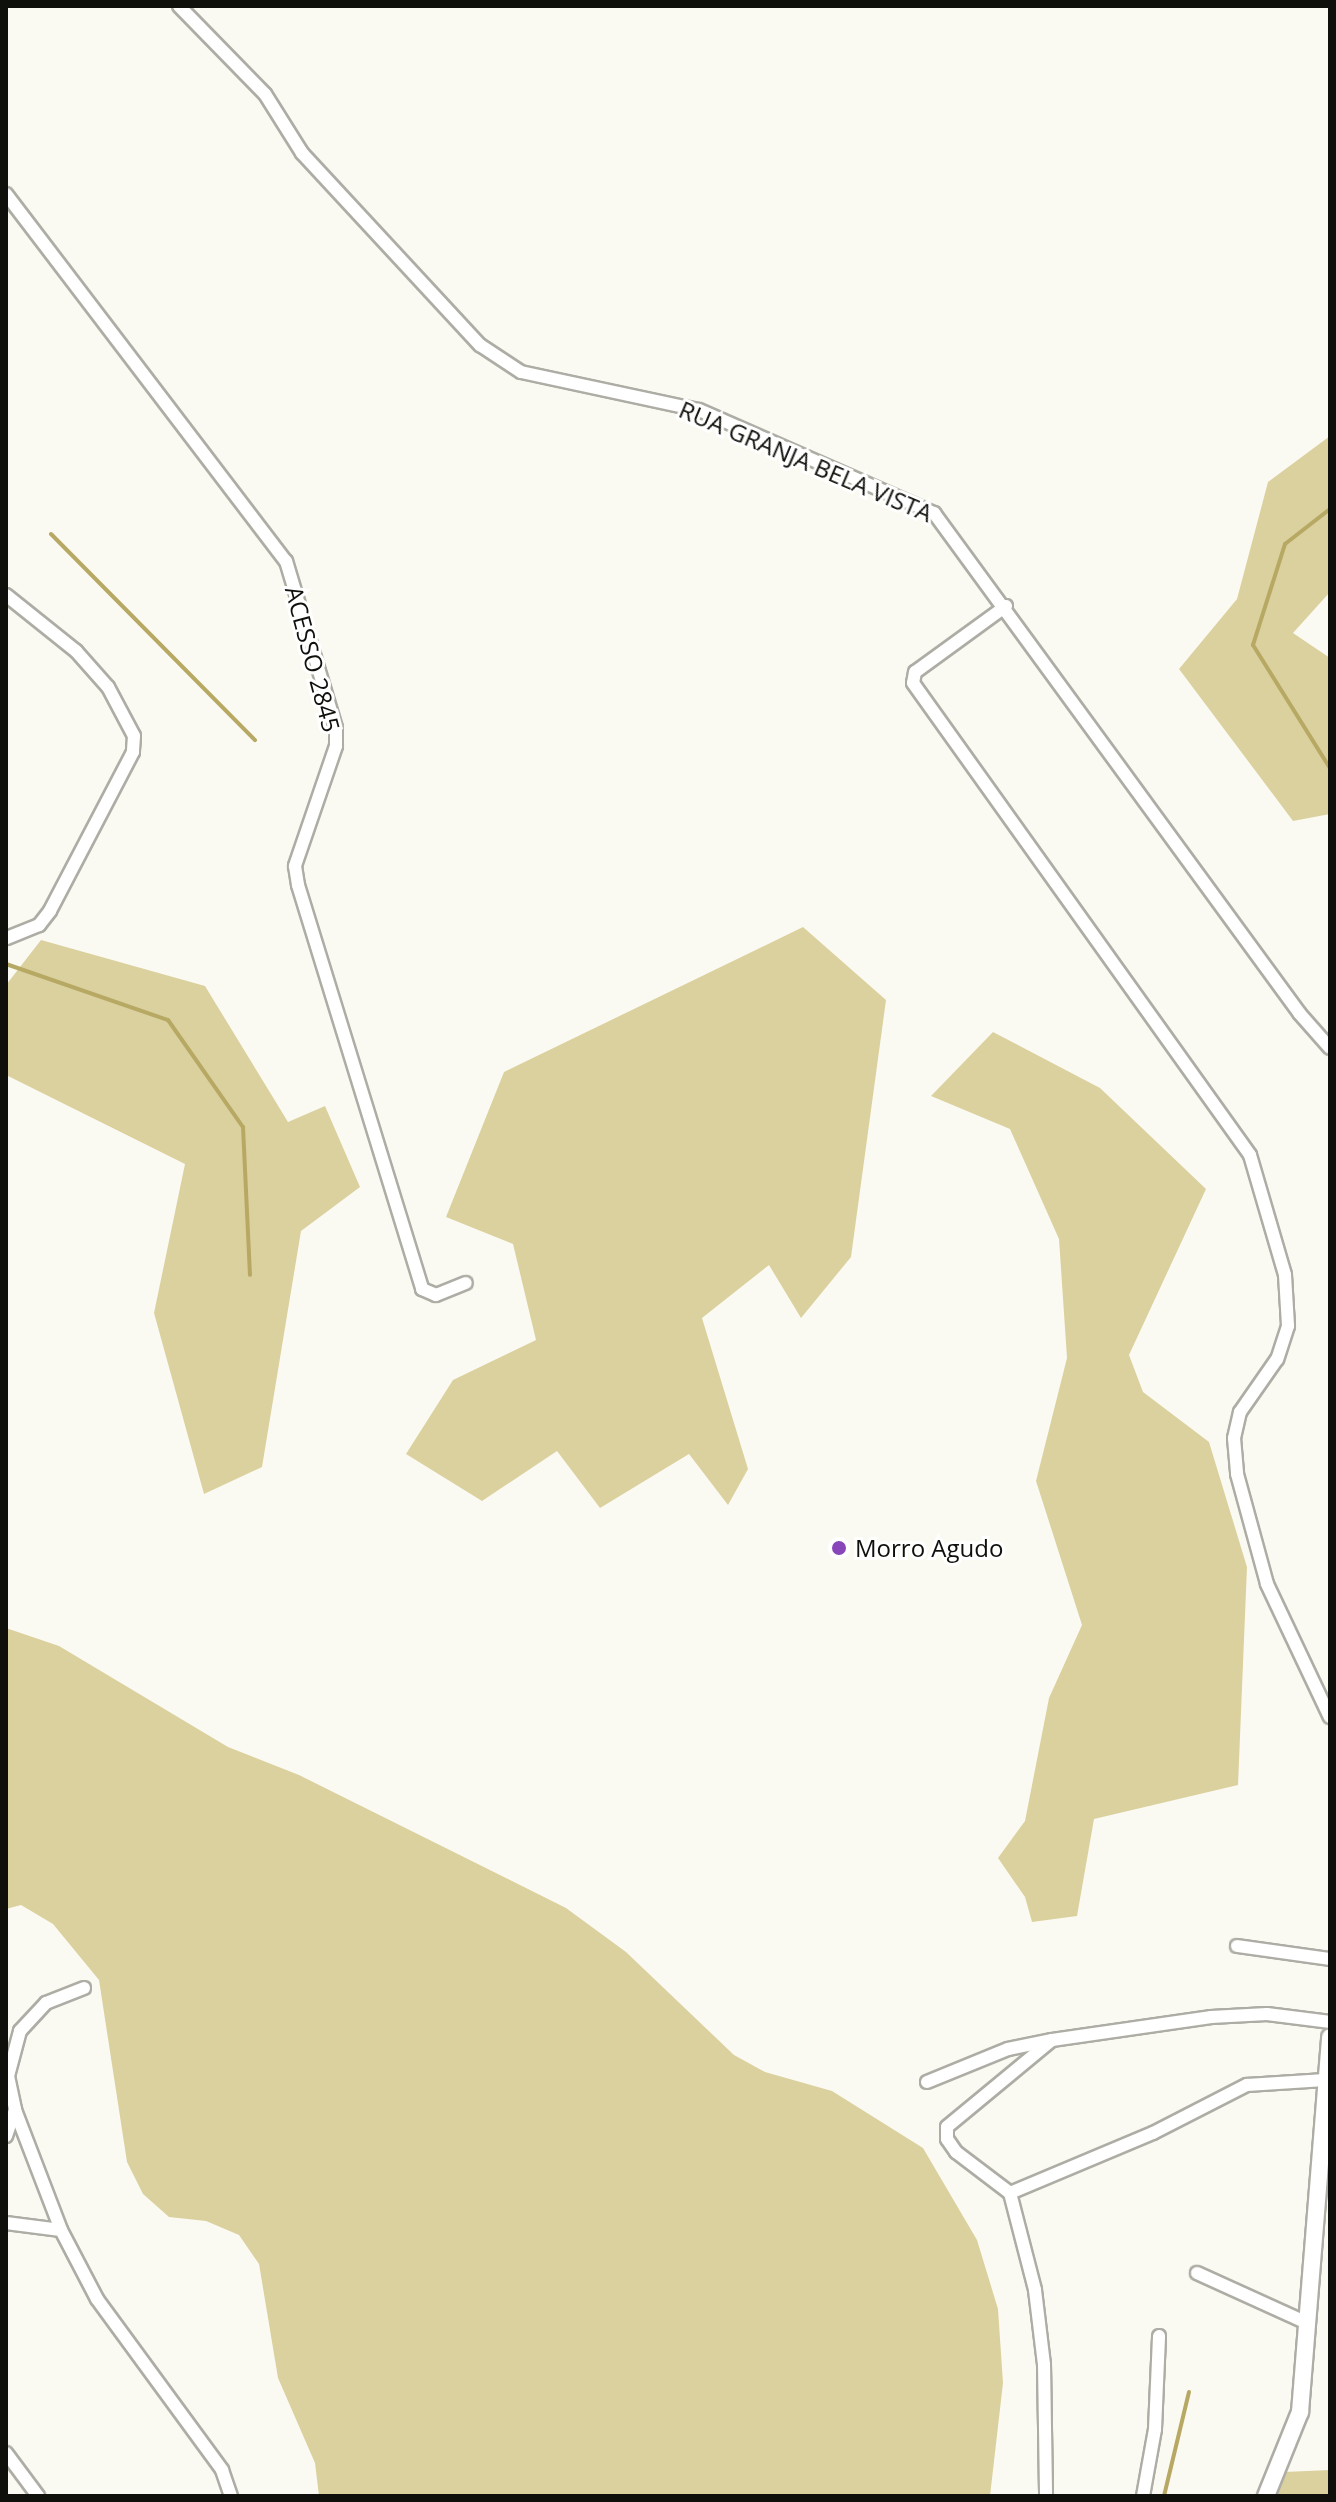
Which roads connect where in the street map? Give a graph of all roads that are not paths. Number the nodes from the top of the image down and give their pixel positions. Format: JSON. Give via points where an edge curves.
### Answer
{"nodes":[{"id":1,"x":179,"y":6,"type":"edge"},
{"id":2,"x":6,"y":194,"type":"edge"},
{"id":3,"x":6,"y":595,"type":"edge"},
{"id":4,"x":1006,"y":606,"type":"junction"},
{"id":5,"x":6,"y":938,"type":"edge"},
{"id":6,"x":1330,"y":1048,"type":"edge"},
{"id":7,"x":466,"y":1283,"type":"dead end"},
{"id":8,"x":1330,"y":1717,"type":"edge"},
{"id":9,"x":1237,"y":1946,"type":"dead end"},
{"id":10,"x":1330,"y":1959,"type":"edge"},
{"id":11,"x":84,"y":1988,"type":"dead end"},
{"id":12,"x":1330,"y":2022,"type":"edge"},
{"id":13,"x":1330,"y":2037,"type":"edge"},
{"id":14,"x":1052,"y":2040,"type":"junction"},
{"id":15,"x":1325,"y":2080,"type":"junction"},
{"id":16,"x":927,"y":2082,"type":"dead end"},
{"id":17,"x":15,"y":2110,"type":"junction"},
{"id":18,"x":6,"y":2136,"type":"edge"},
{"id":19,"x":1010,"y":2193,"type":"junction"},
{"id":20,"x":6,"y":2223,"type":"edge"},
{"id":21,"x":61,"y":2230,"type":"junction"},
{"id":22,"x":1197,"y":2273,"type":"dead end"},
{"id":23,"x":1307,"y":2323,"type":"junction"},
{"id":24,"x":1159,"y":2336,"type":"dead end"},
{"id":25,"x":6,"y":2453,"type":"edge"},
{"id":26,"x":38,"y":2496,"type":"edge"},
{"id":27,"x":231,"y":2496,"type":"edge"},
{"id":28,"x":1046,"y":2496,"type":"edge"},
{"id":29,"x":1143,"y":2496,"type":"edge"},
{"id":30,"x":1266,"y":2496,"type":"edge"}],
"edges":[{"from":1,"to":4,"type":"street","name":"RUA GRANJA BELA VISTA","via":[[265,94],[302,153],[480,345],[521,372],[699,410],[922,506],[948,526]]},
{"from":2,"to":7,"type":"street","name":"ACESSO 2845","via":[[286,561],[336,728],[336,746],[298,856],[298,885],[422,1289],[436,1295]]},
{"from":3,"to":5,"type":"street","via":[[76,651],[108,687],[134,736],[133,752],[50,911],[39,925]]},
{"from":4,"to":6,"type":"street","name":"RUA GRANJA BELA VISTA","via":[[1283,992]]},
{"from":4,"to":8,"type":"street","via":[[915,672],[913,683],[1250,1155],[1285,1275],[1288,1326],[1277,1359],[1240,1412],[1234,1438],[1237,1474],[1267,1584]]},
{"from":9,"to":10,"type":"street"},
{"from":11,"to":17,"type":"street","via":[[46,2003],[20,2031],[8,2076]]},
{"from":12,"to":14,"type":"street","via":[[1267,2014],[1211,2017]]},
{"from":13,"to":15,"type":"street"},
{"from":14,"to":16,"type":"street","via":[[1008,2049]]},
{"from":14,"to":19,"type":"street","via":[[947,2127],[947,2139],[956,2152]]},
{"from":15,"to":19,"type":"street","via":[[1247,2085],[1153,2133]]},
{"from":15,"to":23,"type":"street"},
{"from":17,"to":18,"type":"street"},
{"from":17,"to":21,"type":"street"},
{"from":19,"to":28,"type":"street","via":[[1035,2290],[1044,2364]]},
{"from":20,"to":21,"type":"street"},
{"from":21,"to":27,"type":"street","via":[[116,2330],[222,2470]]},
{"from":22,"to":23,"type":"street"},
{"from":23,"to":30,"type":"street","via":[[1300,2412]]},
{"from":24,"to":29,"type":"street","via":[[1155,2429]]},
{"from":25,"to":26,"type":"street"}]}
